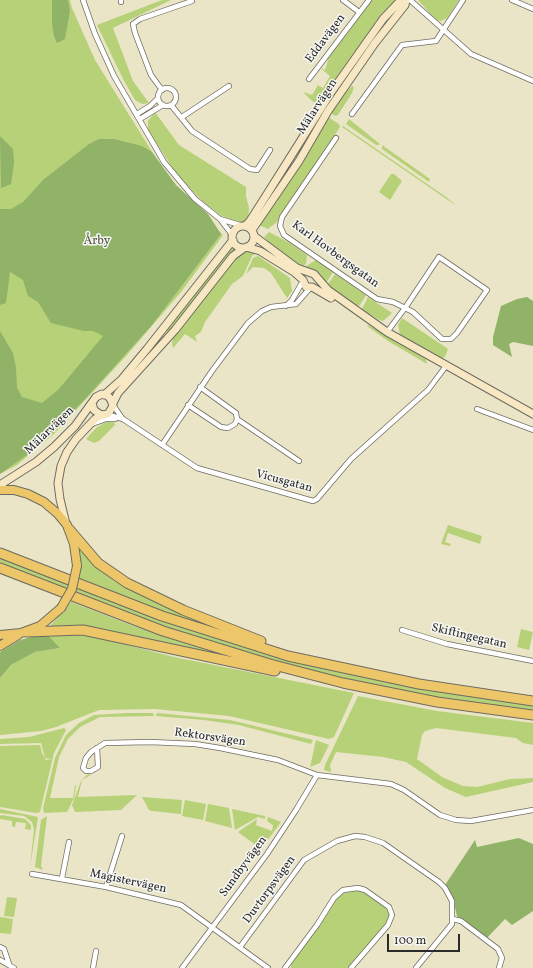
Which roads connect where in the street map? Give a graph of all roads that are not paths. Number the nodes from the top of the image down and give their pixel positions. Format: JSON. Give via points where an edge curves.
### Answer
{"nodes":[{"id":1,"x":83,"y":0,"type":"edge"},
{"id":2,"x":343,"y":0,"type":"edge"},
{"id":3,"x":369,"y":0,"type":"edge"},
{"id":4,"x":401,"y":0,"type":"edge"},
{"id":5,"x":406,"y":0,"type":"edge"},
{"id":6,"x":410,"y":0,"type":"edge"},
{"id":7,"x":463,"y":0,"type":"edge"},
{"id":8,"x":512,"y":0,"type":"edge"},
{"id":9,"x":192,"y":1,"type":"dead end"},
{"id":10,"x":533,"y":9,"type":"edge"},
{"id":11,"x":359,"y":12,"type":"junction"},
{"id":12,"x":443,"y":29,"type":"junction"},
{"id":13,"x":309,"y":79,"type":"dead end"},
{"id":14,"x":533,"y":81,"type":"edge"},
{"id":15,"x":229,"y":86,"type":"dead end"},
{"id":16,"x":162,"y":90,"type":"junction"},
{"id":17,"x":158,"y":98,"type":"junction"},
{"id":18,"x":171,"y":105,"type":"junction"},
{"id":19,"x":164,"y":106,"type":"junction"},
{"id":20,"x":137,"y":114,"type":"junction"},
{"id":21,"x":352,"y":114,"type":"dead end"},
{"id":22,"x":182,"y":117,"type":"junction"},
{"id":23,"x":140,"y":119,"type":"junction"},
{"id":24,"x":336,"y":138,"type":"dead end"},
{"id":25,"x":270,"y":150,"type":"dead end"},
{"id":26,"x":220,"y":219,"type":"junction"},
{"id":27,"x":244,"y":226,"type":"junction"},
{"id":28,"x":253,"y":233,"type":"junction"},
{"id":29,"x":233,"y":238,"type":"junction"},
{"id":30,"x":245,"y":247,"type":"junction"},
{"id":31,"x":310,"y":273,"type":"junction"},
{"id":32,"x":317,"y":278,"type":"junction"},
{"id":33,"x":303,"y":281,"type":"junction"},
{"id":34,"x":312,"y":287,"type":"junction"},
{"id":35,"x":286,"y":306,"type":"junction"},
{"id":36,"x":405,"y":308,"type":"junction"},
{"id":37,"x":387,"y":332,"type":"junction"},
{"id":38,"x":446,"y":366,"type":"junction"},
{"id":39,"x":200,"y":388,"type":"junction"},
{"id":40,"x":104,"y":394,"type":"junction"},
{"id":41,"x":92,"y":403,"type":"junction"},
{"id":42,"x":113,"y":404,"type":"junction"},
{"id":43,"x":188,"y":405,"type":"junction"},
{"id":44,"x":477,"y":409,"type":"dead end"},
{"id":45,"x":104,"y":414,"type":"junction"},
{"id":46,"x":533,"y":414,"type":"edge"},
{"id":47,"x":123,"y":419,"type":"junction"},
{"id":48,"x":237,"y":419,"type":"junction"},
{"id":49,"x":89,"y":425,"type":"junction"},
{"id":50,"x":533,"y":430,"type":"edge"},
{"id":51,"x":162,"y":444,"type":"junction"},
{"id":52,"x":300,"y":461,"type":"dead end"},
{"id":53,"x":0,"y":485,"type":"edge"},
{"id":54,"x":0,"y":490,"type":"edge"},
{"id":55,"x":68,"y":527,"type":"junction"},
{"id":56,"x":0,"y":553,"type":"edge"},
{"id":57,"x":0,"y":568,"type":"edge"},
{"id":58,"x":402,"y":630,"type":"dead end"},
{"id":59,"x":24,"y":633,"type":"junction"},
{"id":60,"x":0,"y":635,"type":"edge"},
{"id":61,"x":0,"y":646,"type":"edge"},
{"id":62,"x":288,"y":656,"type":"junction"},
{"id":63,"x":533,"y":661,"type":"edge"},
{"id":64,"x":310,"y":675,"type":"junction"},
{"id":65,"x":533,"y":700,"type":"edge"},
{"id":66,"x":533,"y":716,"type":"edge"},
{"id":67,"x":97,"y":748,"type":"junction"},
{"id":68,"x":317,"y":775,"type":"junction"},
{"id":69,"x":533,"y":810,"type":"edge"},
{"id":70,"x":527,"y":812,"type":"junction"},
{"id":71,"x":533,"y":815,"type":"edge"},
{"id":72,"x":122,"y":836,"type":"dead end"},
{"id":73,"x":69,"y":842,"type":"dead end"},
{"id":74,"x":32,"y":874,"type":"dead end"},
{"id":75,"x":62,"y":878,"type":"junction"},
{"id":76,"x":106,"y":887,"type":"junction"},
{"id":77,"x":453,"y":918,"type":"junction"},
{"id":78,"x":212,"y":927,"type":"junction"},
{"id":79,"x":0,"y":947,"type":"edge"},
{"id":80,"x":240,"y":947,"type":"junction"},
{"id":81,"x":96,"y":951,"type":"dead end"},
{"id":82,"x":0,"y":960,"type":"edge"},
{"id":83,"x":9,"y":964,"type":"junction"},
{"id":84,"x":14,"y":968,"type":"edge"},
{"id":85,"x":93,"y":968,"type":"edge"},
{"id":86,"x":182,"y":968,"type":"edge"},
{"id":87,"x":268,"y":968,"type":"edge"},
{"id":88,"x":285,"y":968,"type":"edge"},
{"id":89,"x":351,"y":968,"type":"edge"},
{"id":90,"x":416,"y":968,"type":"edge"},
{"id":91,"x":499,"y":968,"type":"edge"}],
"edges":[{"from":1,"to":20,"type":"street","via":[[101,48]]},
{"from":2,"to":11,"type":"street","name":"Eddavägen"},
{"from":3,"to":11,"type":"street","name":"Eddavägen"},
{"from":4,"to":27,"type":"main road","name":"Mälarvägen","via":[[383,19],[336,85],[249,223]]},
{"from":5,"to":28,"type":"main road","name":"Mälarvägen","via":[[328,111]]},
{"from":6,"to":12,"type":"street"},
{"from":7,"to":12,"type":"street"},
{"from":8,"to":10,"type":"street"},
{"from":9,"to":16,"type":"street","via":[[140,19],[133,24],[134,33],[151,75]]},
{"from":11,"to":13,"type":"street","name":"Eddavägen"},
{"from":12,"to":14,"type":"street","via":[[471,54]]},
{"from":12,"to":21,"type":"street","via":[[438,39],[433,42],[402,45]]},
{"from":15,"to":22,"type":"street"},
{"from":16,"to":17,"type":"street"},
{"from":16,"to":18,"type":"street","via":[[168,88],[174,92],[175,98]]},
{"from":17,"to":19,"type":"street"},
{"from":17,"to":20,"type":"street"},
{"from":18,"to":19,"type":"street"},
{"from":18,"to":22,"type":"street"},
{"from":19,"to":23,"type":"street"},
{"from":20,"to":23,"type":"street"},
{"from":22,"to":25,"type":"street","via":[[192,131],[250,169],[257,170]]},
{"from":23,"to":26,"type":"street","via":[[178,180],[195,199]]},
{"from":24,"to":36,"type":"street","name":"Karl Hovbergsgatan","via":[[282,217],[281,230],[291,240],[377,299]]},
{"from":26,"to":27,"type":"street"},
{"from":26,"to":29,"type":"street"},
{"from":27,"to":28,"type":"main road"},
{"from":27,"to":29,"type":"main road","via":[[237,228]]},
{"from":28,"to":30,"type":"main road","via":[[253,242]]},
{"from":28,"to":31,"type":"main road","via":[[297,268]]},
{"from":29,"to":30,"type":"main road","via":[[238,246]]},
{"from":29,"to":40,"type":"main road","via":[[147,349],[122,379]]},
{"from":30,"to":33,"type":"main road","via":[[260,251],[294,272]]},
{"from":30,"to":42,"type":"main road","via":[[233,256],[175,330],[118,392]]},
{"from":31,"to":32,"type":"main road"},
{"from":31,"to":33,"type":"main road","via":[[304,276]]},
{"from":32,"to":34,"type":"main road","via":[[316,284]]},
{"from":32,"to":37,"type":"main road","via":[[328,290]]},
{"from":33,"to":34,"type":"main road","via":[[306,286]]},
{"from":33,"to":35,"type":"street"},
{"from":34,"to":35,"type":"street","via":[[296,304]]},
{"from":34,"to":37,"type":"main road"},
{"from":35,"to":39,"type":"street","via":[[271,307],[262,311],[248,323]]},
{"from":36,"to":36,"type":"street","via":[[413,312],[442,339],[451,339],[487,290],[440,257]]},
{"from":36,"to":37,"type":"street"},
{"from":37,"to":38,"type":"main road"},
{"from":38,"to":46,"type":"main road"},
{"from":38,"to":51,"type":"street","name":"Vicusgatan","via":[[428,390],[351,459],[315,501],[197,468]]},
{"from":39,"to":43,"type":"street"},
{"from":39,"to":48,"type":"street","via":[[236,413]]},
{"from":40,"to":41,"type":"main road","via":[[96,397]]},
{"from":40,"to":42,"type":"main road"},
{"from":41,"to":45,"type":"main road","via":[[95,411]]},
{"from":41,"to":53,"type":"main road","name":"Mälarvägen","via":[[75,426],[54,447]]},
{"from":42,"to":45,"type":"main road","via":[[111,410]]},
{"from":42,"to":47,"type":"street","name":"Vicusgatan"},
{"from":43,"to":48,"type":"street","via":[[224,428],[231,427]]},
{"from":43,"to":51,"type":"street"},
{"from":44,"to":50,"type":"street"},
{"from":45,"to":47,"type":"street","name":"Vicusgatan"},
{"from":45,"to":49,"type":"main road","name":"Mälarvägen"},
{"from":47,"to":49,"type":"street","via":[[106,419]]},
{"from":47,"to":51,"type":"street","name":"Vicusgatan"},
{"from":48,"to":52,"type":"street"},
{"from":49,"to":55,"type":"main road","name":"Mälarvägen","via":[[67,452],[60,471],[60,499]]},
{"from":54,"to":55,"type":"main road","via":[[14,490],[44,502]]},
{"from":55,"to":59,"type":"main road","bridge":true,"via":[[74,544],[76,566],[72,589],[61,608],[49,620]]},
{"from":55,"to":62,"type":"highway","via":[[98,563],[127,583],[189,613],[278,648]]},
{"from":56,"to":62,"type":"highway","via":[[162,616]]},
{"from":57,"to":64,"type":"highway","via":[[163,631],[232,654]]},
{"from":58,"to":63,"type":"street","name":"Skiftingegatan","via":[[447,644]]},
{"from":59,"to":60,"type":"main road"},
{"from":59,"to":61,"type":"main road"},
{"from":59,"to":64,"type":"highway","via":[[83,630],[256,668]]},
{"from":62,"to":65,"type":"highway","via":[[414,682]]},
{"from":64,"to":66,"type":"highway","via":[[437,702]]},
{"from":67,"to":67,"type":"street","via":[[98,767],[86,771],[83,768],[86,758]]},
{"from":67,"to":68,"type":"street","name":"Rektorsvägen","via":[[105,743],[116,742],[195,744],[270,758]]},
{"from":68,"to":70,"type":"street","name":"Rektorsvägen","via":[[391,784],[440,815],[456,820],[471,821]]},
{"from":68,"to":78,"type":"street","name":"Sundbyvägen","via":[[267,854]]},
{"from":69,"to":70,"type":"street","name":"Rektorsvägen"},
{"from":70,"to":71,"type":"street"},
{"from":72,"to":76,"type":"street"},
{"from":73,"to":75,"type":"street"},
{"from":74,"to":75,"type":"street","name":"Magistervägen"},
{"from":75,"to":76,"type":"street","name":"Magistervägen"},
{"from":76,"to":78,"type":"street","name":"Magistervägen","via":[[172,902],[190,910]]},
{"from":77,"to":80,"type":"street","name":"Duvtorpsvägen","via":[[452,901],[439,882],[383,843],[355,836],[337,840],[304,860]]},
{"from":77,"to":90,"type":"street","via":[[450,928]]},
{"from":77,"to":91,"type":"street","via":[[461,921],[498,949],[502,958]]},
{"from":78,"to":80,"type":"street","name":"Magistervägen"},
{"from":78,"to":86,"type":"street","name":"Sundbyvägen"},
{"from":79,"to":83,"type":"street","via":[[4,949]]},
{"from":80,"to":87,"type":"street","name":"Magistervägen"},
{"from":81,"to":85,"type":"street"},
{"from":82,"to":83,"type":"street"},
{"from":83,"to":84,"type":"street"},
{"from":88,"to":89,"type":"street","via":[[334,898],[343,890],[358,888],[389,907],[392,915],[388,925]]}]}
